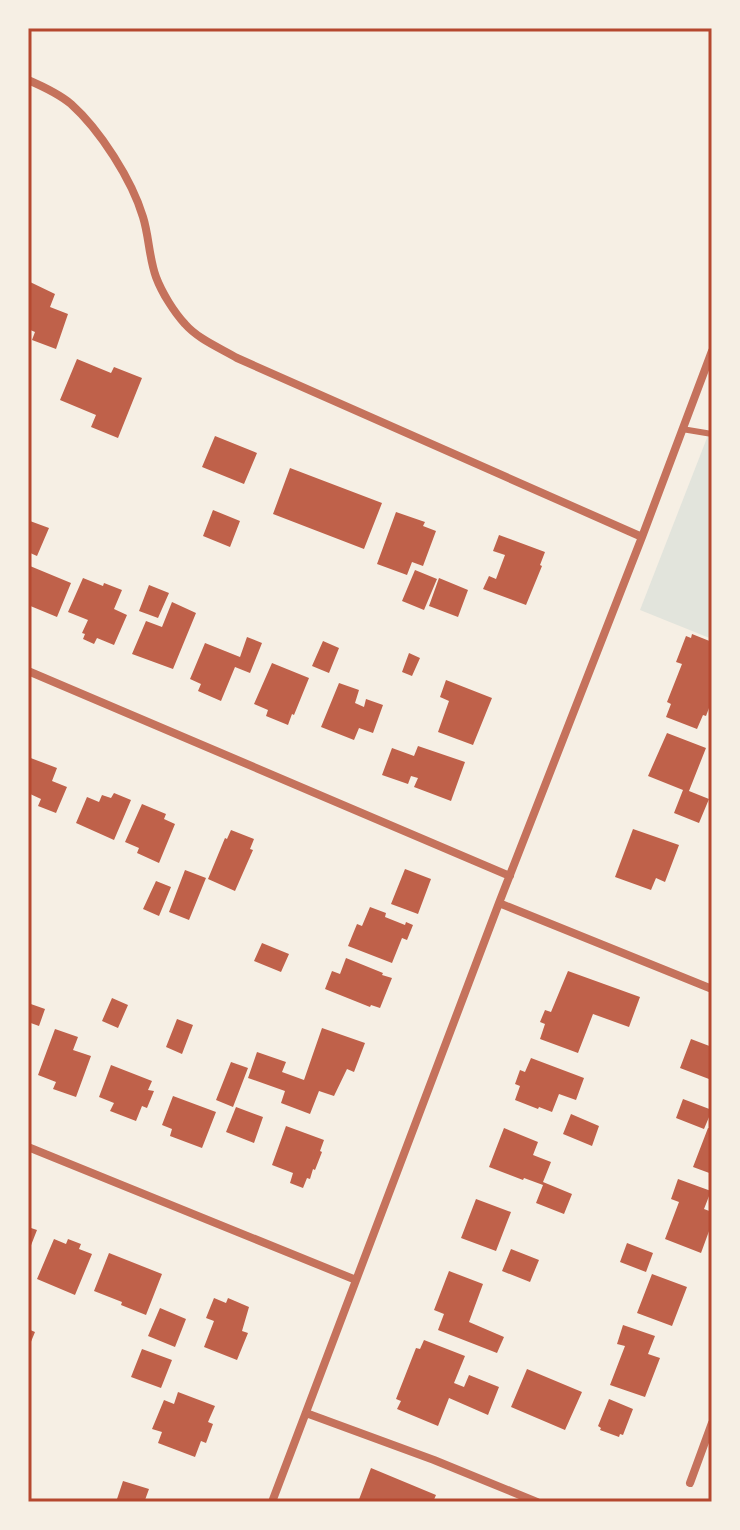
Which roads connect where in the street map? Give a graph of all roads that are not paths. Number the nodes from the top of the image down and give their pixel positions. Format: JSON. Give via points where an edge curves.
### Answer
{"nodes":[{"id":1,"x":28,"y":80,"type":"edge"},
{"id":2,"x":712,"y":351,"type":"edge"},
{"id":3,"x":682,"y":429,"type":"junction"},
{"id":4,"x":712,"y":434,"type":"edge"},
{"id":5,"x":642,"y":537,"type":"junction"},
{"id":6,"x":28,"y":671,"type":"edge"},
{"id":7,"x":510,"y":876,"type":"junction"},
{"id":8,"x":499,"y":903,"type":"junction"},
{"id":9,"x":712,"y":989,"type":"edge"},
{"id":10,"x":28,"y":1147,"type":"edge"},
{"id":11,"x":356,"y":1280,"type":"junction"},
{"id":12,"x":306,"y":1413,"type":"junction"},
{"id":13,"x":712,"y":1423,"type":"edge"},
{"id":14,"x":690,"y":1483,"type":"dead end"},
{"id":15,"x":272,"y":1502,"type":"edge"},
{"id":16,"x":537,"y":1502,"type":"edge"}],
"edges":[{"from":1,"to":5,"type":"street","via":[[70,103],[115,158],[144,219],[156,276],[186,326],[237,358]]},
{"from":2,"to":3,"type":"street"},
{"from":3,"to":4,"type":"lane"},
{"from":3,"to":5,"type":"street"},
{"from":5,"to":7,"type":"street"},
{"from":6,"to":7,"type":"street"},
{"from":7,"to":8,"type":"street"},
{"from":8,"to":9,"type":"street"},
{"from":8,"to":11,"type":"street"},
{"from":10,"to":11,"type":"street"},
{"from":11,"to":12,"type":"street"},
{"from":12,"to":15,"type":"street"},
{"from":12,"to":16,"type":"street"},
{"from":13,"to":14,"type":"street"}]}
